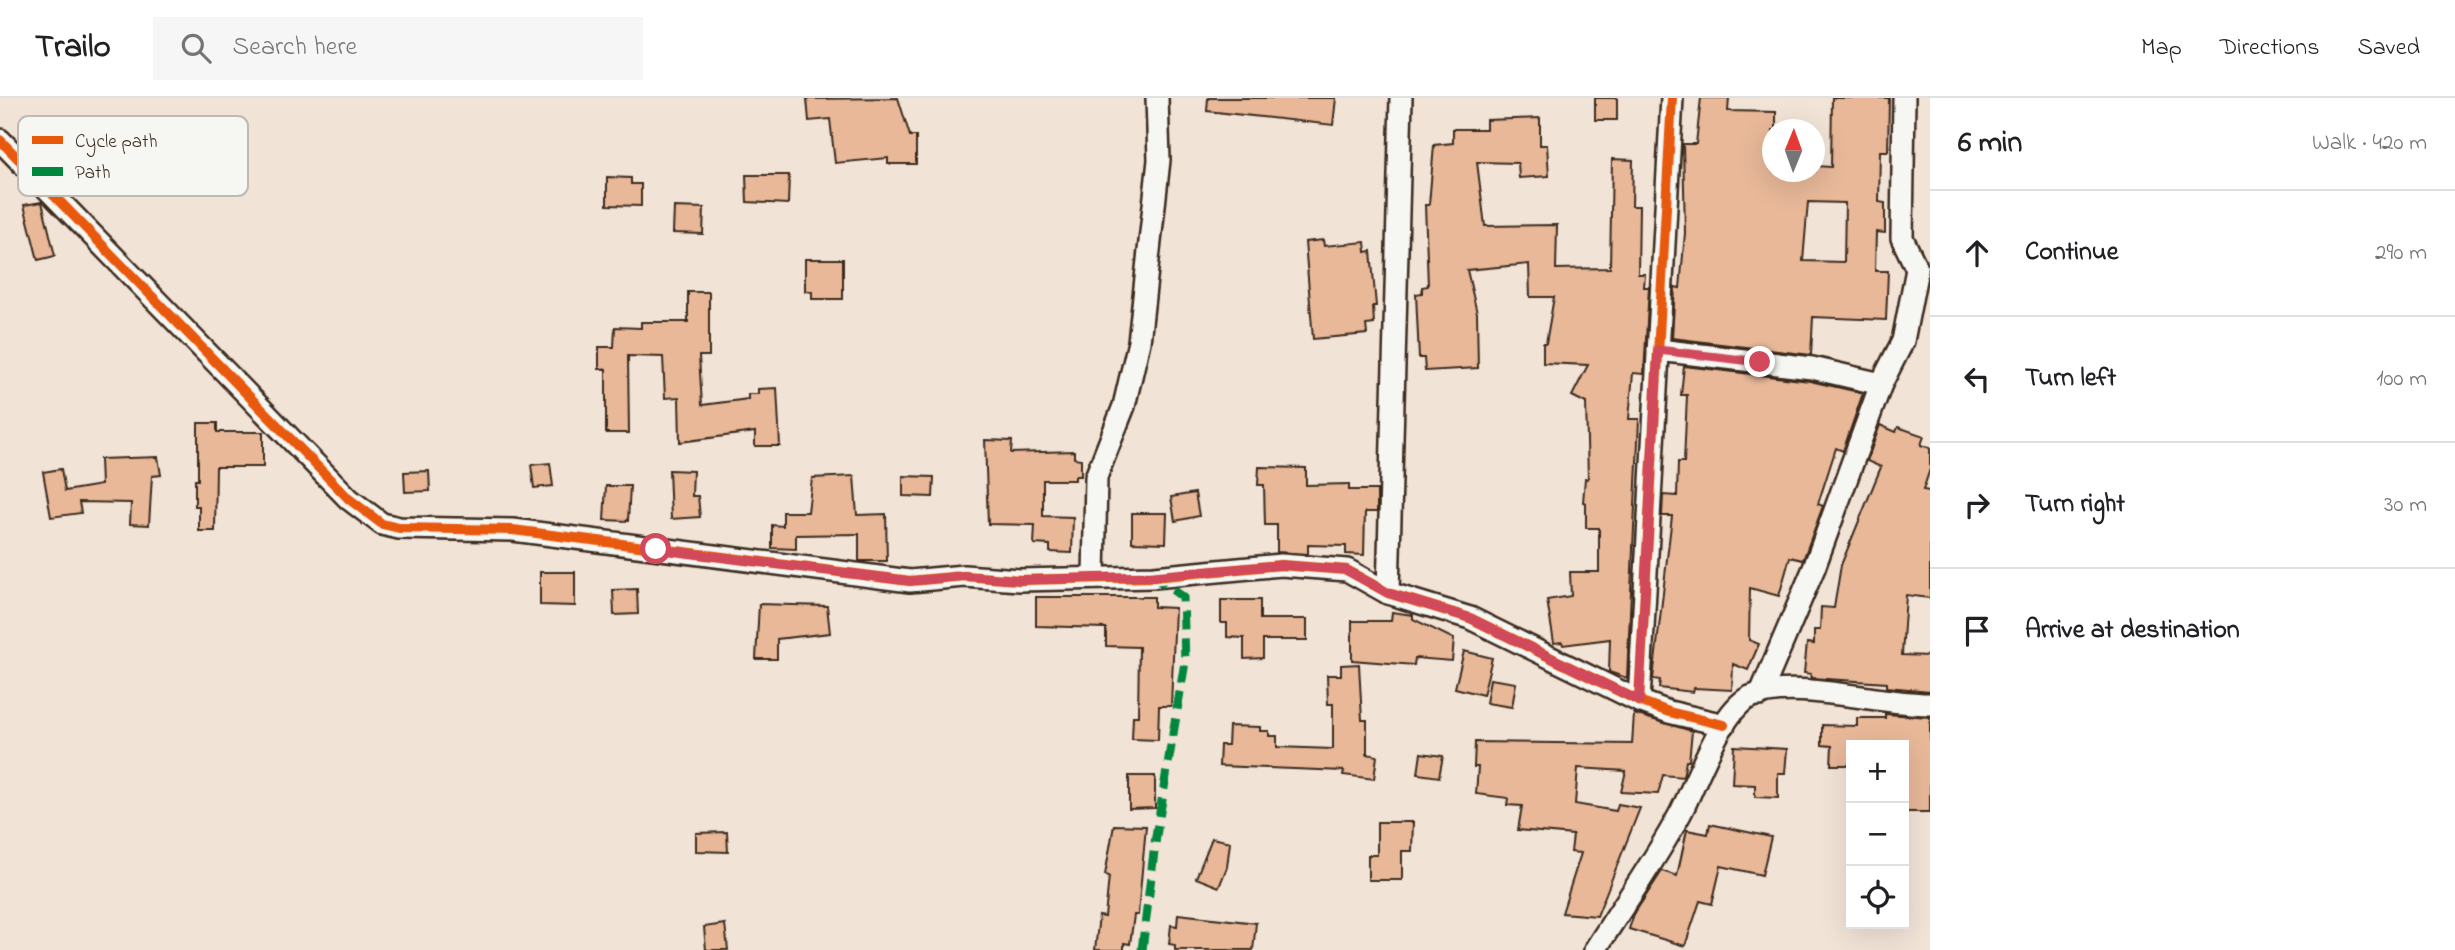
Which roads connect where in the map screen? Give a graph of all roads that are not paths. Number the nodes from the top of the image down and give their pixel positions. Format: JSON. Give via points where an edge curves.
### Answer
{"nodes":[{"id":1,"x":1157,"y":98,"type":"edge"},
{"id":2,"x":1401,"y":98,"type":"edge"},
{"id":3,"x":1672,"y":98,"type":"edge"},
{"id":4,"x":1904,"y":98,"type":"edge"},
{"id":5,"x":0,"y":140,"type":"edge"},
{"id":6,"x":18,"y":159,"type":"edge"},
{"id":7,"x":54,"y":196,"type":"edge"},
{"id":8,"x":1923,"y":267,"type":"edge"},
{"id":9,"x":1658,"y":350,"type":"junction"},
{"id":10,"x":1881,"y":384,"type":"junction"},
{"id":11,"x":1094,"y":578,"type":"junction"},
{"id":12,"x":1388,"y":593,"type":"junction"},
{"id":13,"x":1760,"y":695,"type":"junction"},
{"id":14,"x":1639,"y":701,"type":"junction"},
{"id":15,"x":1930,"y":704,"type":"edge"},
{"id":16,"x":1724,"y":725,"type":"junction"},
{"id":17,"x":1595,"y":950,"type":"edge"}],
"edges":[{"from":1,"to":11,"type":"street","via":[[1159,160],[1139,342],[1124,406],[1096,477]]},
{"from":2,"to":12,"type":"street"},
{"from":3,"to":9,"type":"street"},
{"from":4,"to":8,"type":"street","via":[[1902,238]]},
{"from":5,"to":6,"type":"street"},
{"from":7,"to":11,"type":"street","via":[[349,499],[382,524],[412,530],[513,530],[910,581],[964,576]]},
{"from":8,"to":10,"type":"street","via":[[1903,341]]},
{"from":9,"to":10,"type":"street","via":[[1812,368]]},
{"from":9,"to":14,"type":"street"},
{"from":10,"to":13,"type":"street","via":[[1814,568]]},
{"from":11,"to":12,"type":"street","via":[[1281,565],[1346,570]]},
{"from":12,"to":14,"type":"street","via":[[1470,618]]},
{"from":13,"to":15,"type":"street","via":[[1787,690]]},
{"from":13,"to":16,"type":"street","via":[[1749,697]]},
{"from":14,"to":16,"type":"street"},
{"from":16,"to":17,"type":"street","via":[[1680,814]]}]}
